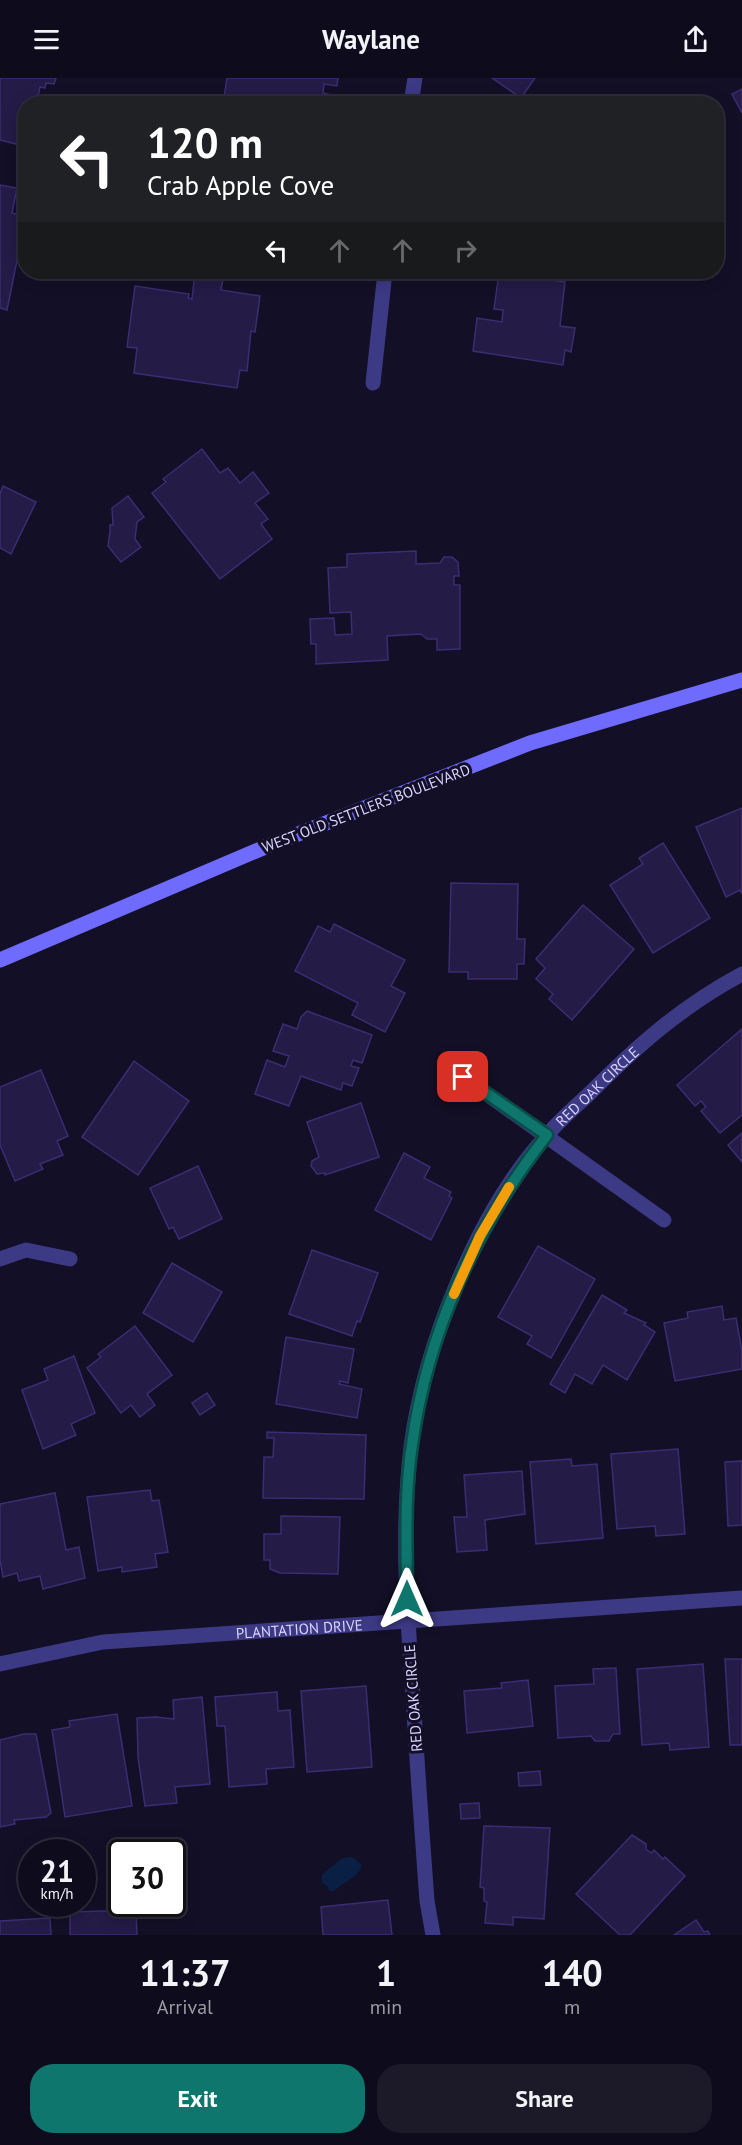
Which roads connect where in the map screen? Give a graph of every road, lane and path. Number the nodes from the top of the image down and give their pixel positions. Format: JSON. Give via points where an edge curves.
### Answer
{"nodes":[{"id":1,"x":415,"y":78,"type":"edge"},
{"id":2,"x":412,"y":96,"type":"edge"},
{"id":3,"x":385,"y":279,"type":"edge"},
{"id":4,"x":373,"y":383,"type":"dead end"},
{"id":5,"x":742,"y":680,"type":"edge"},
{"id":6,"x":0,"y":960,"type":"edge"},
{"id":7,"x":742,"y":974,"type":"edge"},
{"id":8,"x":463,"y":1077,"type":"dead end"},
{"id":9,"x":547,"y":1135,"type":"junction"},
{"id":10,"x":664,"y":1220,"type":"dead end"},
{"id":11,"x":0,"y":1259,"type":"edge"},
{"id":12,"x":70,"y":1259,"type":"dead end"},
{"id":13,"x":742,"y":1598,"type":"edge"},
{"id":14,"x":407,"y":1621,"type":"junction"},
{"id":15,"x":0,"y":1664,"type":"edge"},
{"id":16,"x":433,"y":1935,"type":"edge"}],
"edges":[{"from":1,"to":2,"type":"street"},
{"from":3,"to":4,"type":"street"},
{"from":5,"to":6,"type":"main road","name":"WEST OLD SETTLERS BOULEVARD","via":[[530,743],[270,845]]},
{"from":7,"to":9,"type":"street","name":"RED OAK CIRCLE","via":[[644,1039]]},
{"from":8,"to":9,"type":"street"},
{"from":9,"to":10,"type":"street"},
{"from":9,"to":14,"type":"street","name":"RED OAK CIRCLE","via":[[504,1194],[480,1236],[460,1278],[420,1395],[407,1494]]},
{"from":11,"to":12,"type":"street","via":[[26,1250]]},
{"from":13,"to":14,"type":"street","name":"PLANTATION DRIVE"},
{"from":14,"to":15,"type":"street","name":"PLANTATION DRIVE","via":[[103,1642]]},
{"from":14,"to":16,"type":"street","name":"RED OAK CIRCLE","via":[[427,1901]]}]}
